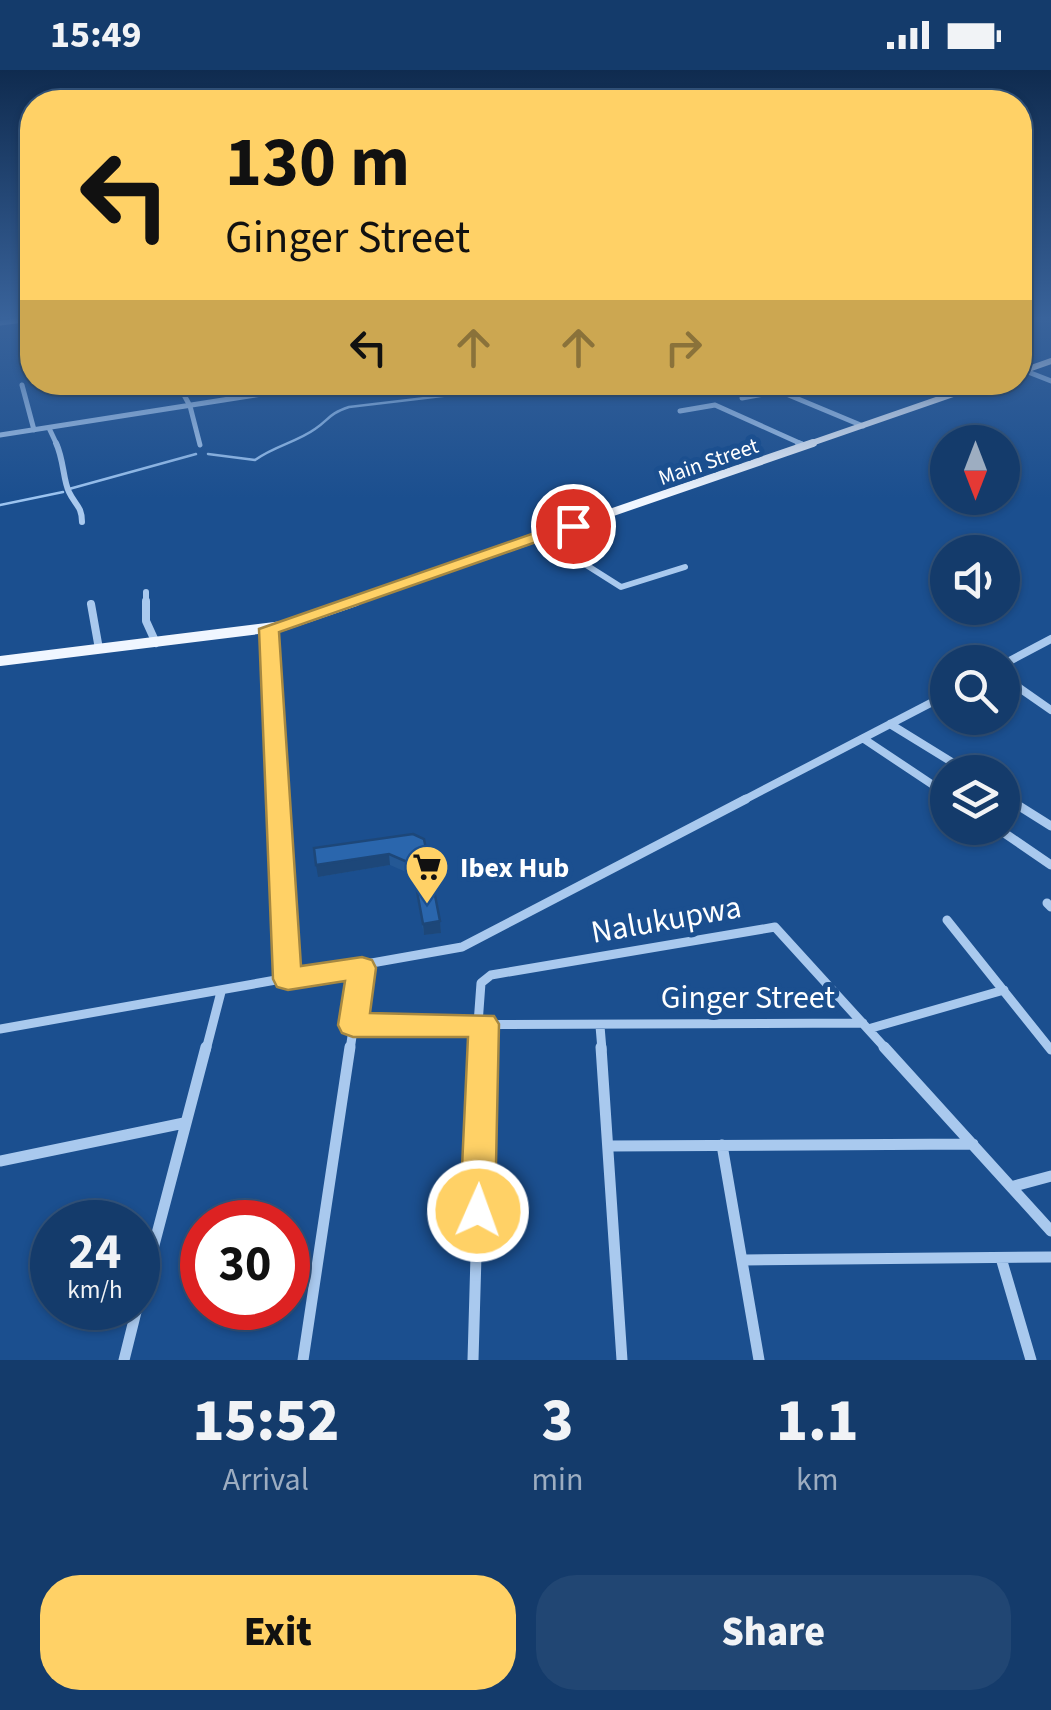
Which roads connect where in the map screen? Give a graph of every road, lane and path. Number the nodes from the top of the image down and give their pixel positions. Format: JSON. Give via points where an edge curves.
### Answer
{"nodes":[{"id":1,"x":25,"y":395,"type":"edge"},
{"id":2,"x":184,"y":395,"type":"edge"},
{"id":3,"x":258,"y":395,"type":"edge"},
{"id":4,"x":758,"y":395,"type":"edge"},
{"id":5,"x":789,"y":395,"type":"edge"},
{"id":6,"x":951,"y":395,"type":"edge"},
{"id":7,"x":742,"y":398,"type":"dead end"},
{"id":8,"x":190,"y":406,"type":"junction"},
{"id":9,"x":680,"y":411,"type":"dead end"},
{"id":10,"x":863,"y":426,"type":"junction"},
{"id":11,"x":48,"y":428,"type":"junction"},
{"id":12,"x":34,"y":430,"type":"junction"},
{"id":13,"x":0,"y":435,"type":"edge"},
{"id":14,"x":200,"y":446,"type":"dead end"},
{"id":15,"x":806,"y":446,"type":"junction"},
{"id":16,"x":82,"y":522,"type":"dead end"},
{"id":17,"x":542,"y":537,"type":"junction"},
{"id":18,"x":685,"y":567,"type":"dead end"},
{"id":19,"x":146,"y":592,"type":"dead end"},
{"id":20,"x":91,"y":604,"type":"dead end"},
{"id":21,"x":269,"y":629,"type":"junction"},
{"id":22,"x":1051,"y":639,"type":"edge"},
{"id":23,"x":156,"y":642,"type":"junction"},
{"id":24,"x":99,"y":650,"type":"junction"},
{"id":25,"x":1020,"y":655,"type":"edge"},
{"id":26,"x":0,"y":661,"type":"edge"},
{"id":27,"x":1020,"y":688,"type":"edge"},
{"id":28,"x":930,"y":703,"type":"edge"},
{"id":29,"x":1051,"y":710,"type":"edge"},
{"id":30,"x":890,"y":724,"type":"junction"},
{"id":31,"x":864,"y":739,"type":"junction"},
{"id":32,"x":940,"y":755,"type":"edge"},
{"id":33,"x":930,"y":783,"type":"edge"},
{"id":34,"x":1020,"y":806,"type":"edge"},
{"id":35,"x":1051,"y":826,"type":"edge"},
{"id":36,"x":1020,"y":844,"type":"edge"},
{"id":37,"x":1051,"y":865,"type":"edge"},
{"id":38,"x":947,"y":920,"type":"dead end"},
{"id":39,"x":362,"y":968,"type":"junction"},
{"id":40,"x":288,"y":979,"type":"junction"},
{"id":41,"x":1004,"y":990,"type":"junction"},
{"id":42,"x":221,"y":992,"type":"junction"},
{"id":43,"x":480,"y":1024,"type":"junction"},
{"id":44,"x":353,"y":1025,"type":"junction"},
{"id":45,"x":600,"y":1026,"type":"junction"},
{"id":46,"x":865,"y":1026,"type":"junction"},
{"id":47,"x":0,"y":1029,"type":"edge"},
{"id":48,"x":1051,"y":1050,"type":"edge"},
{"id":49,"x":184,"y":1123,"type":"junction"},
{"id":50,"x":973,"y":1144,"type":"junction"},
{"id":51,"x":722,"y":1145,"type":"junction"},
{"id":52,"x":610,"y":1146,"type":"junction"},
{"id":53,"x":0,"y":1161,"type":"edge"},
{"id":54,"x":1051,"y":1176,"type":"edge"},
{"id":55,"x":1014,"y":1186,"type":"junction"},
{"id":56,"x":160,"y":1217,"type":"edge"},
{"id":57,"x":1051,"y":1230,"type":"edge"},
{"id":58,"x":1051,"y":1257,"type":"edge"},
{"id":59,"x":1001,"y":1258,"type":"junction"},
{"id":60,"x":744,"y":1260,"type":"junction"},
{"id":61,"x":131,"y":1330,"type":"edge"},
{"id":62,"x":124,"y":1360,"type":"edge"},
{"id":63,"x":303,"y":1360,"type":"edge"},
{"id":64,"x":473,"y":1360,"type":"edge"},
{"id":65,"x":622,"y":1360,"type":"edge"},
{"id":66,"x":758,"y":1360,"type":"edge"},
{"id":67,"x":1031,"y":1360,"type":"edge"}],
"edges":[{"from":1,"to":12,"type":"street"},
{"from":2,"to":8,"type":"street"},
{"from":3,"to":8,"type":"street"},
{"from":4,"to":7,"type":"street"},
{"from":5,"to":10,"type":"street"},
{"from":6,"to":10,"type":"main road","name":"Main Street"},
{"from":8,"to":11,"type":"street"},
{"from":8,"to":14,"type":"street"},
{"from":9,"to":15,"type":"street","via":[[715,404]]},
{"from":10,"to":15,"type":"main road","name":"Main Street"},
{"from":11,"to":12,"type":"street"},
{"from":11,"to":16,"type":"street"},
{"from":12,"to":13,"type":"street"},
{"from":15,"to":17,"type":"main road","name":"Main Street"},
{"from":17,"to":18,"type":"street","via":[[621,587]]},
{"from":17,"to":21,"type":"main road","name":"Main Street"},
{"from":19,"to":23,"type":"street","via":[[146,621]]},
{"from":20,"to":24,"type":"street"},
{"from":21,"to":23,"type":"main road","name":"Main Street"},
{"from":21,"to":40,"type":"street"},
{"from":22,"to":25,"type":"street"},
{"from":23,"to":24,"type":"main road","name":"Main Street"},
{"from":24,"to":26,"type":"main road","name":"Main Street"},
{"from":27,"to":29,"type":"street"},
{"from":28,"to":30,"type":"street"},
{"from":30,"to":31,"type":"street"},
{"from":30,"to":32,"type":"street"},
{"from":31,"to":33,"type":"street"},
{"from":31,"to":39,"type":"street","via":[[462,947]]},
{"from":34,"to":35,"type":"street"},
{"from":36,"to":37,"type":"street"},
{"from":38,"to":41,"type":"street"},
{"from":39,"to":40,"type":"street"},
{"from":39,"to":44,"type":"street"},
{"from":40,"to":42,"type":"street"},
{"from":41,"to":46,"type":"street"},
{"from":41,"to":48,"type":"street"},
{"from":42,"to":47,"type":"street"},
{"from":42,"to":49,"type":"street"},
{"from":43,"to":44,"type":"street","name":"Ginger Street"},
{"from":43,"to":45,"type":"street","name":"Ginger Street"},
{"from":43,"to":46,"type":"street","name":"Nalukupwa","via":[[481,982],[491,975],[770,927],[782,931]]},
{"from":43,"to":64,"type":"street"},
{"from":44,"to":63,"type":"street"},
{"from":45,"to":46,"type":"street","name":"Ginger Street"},
{"from":45,"to":52,"type":"street"},
{"from":46,"to":50,"type":"street","name":"Ginger Street"},
{"from":49,"to":53,"type":"street"},
{"from":49,"to":56,"type":"street"},
{"from":50,"to":51,"type":"street"},
{"from":50,"to":55,"type":"street","name":"Ginger Street"},
{"from":51,"to":52,"type":"street"},
{"from":51,"to":60,"type":"street"},
{"from":52,"to":65,"type":"street"},
{"from":54,"to":55,"type":"street"},
{"from":55,"to":57,"type":"street","name":"Ginger Street"},
{"from":58,"to":59,"type":"street"},
{"from":59,"to":60,"type":"street"},
{"from":59,"to":67,"type":"street"},
{"from":60,"to":66,"type":"street"},
{"from":61,"to":62,"type":"street"}]}
